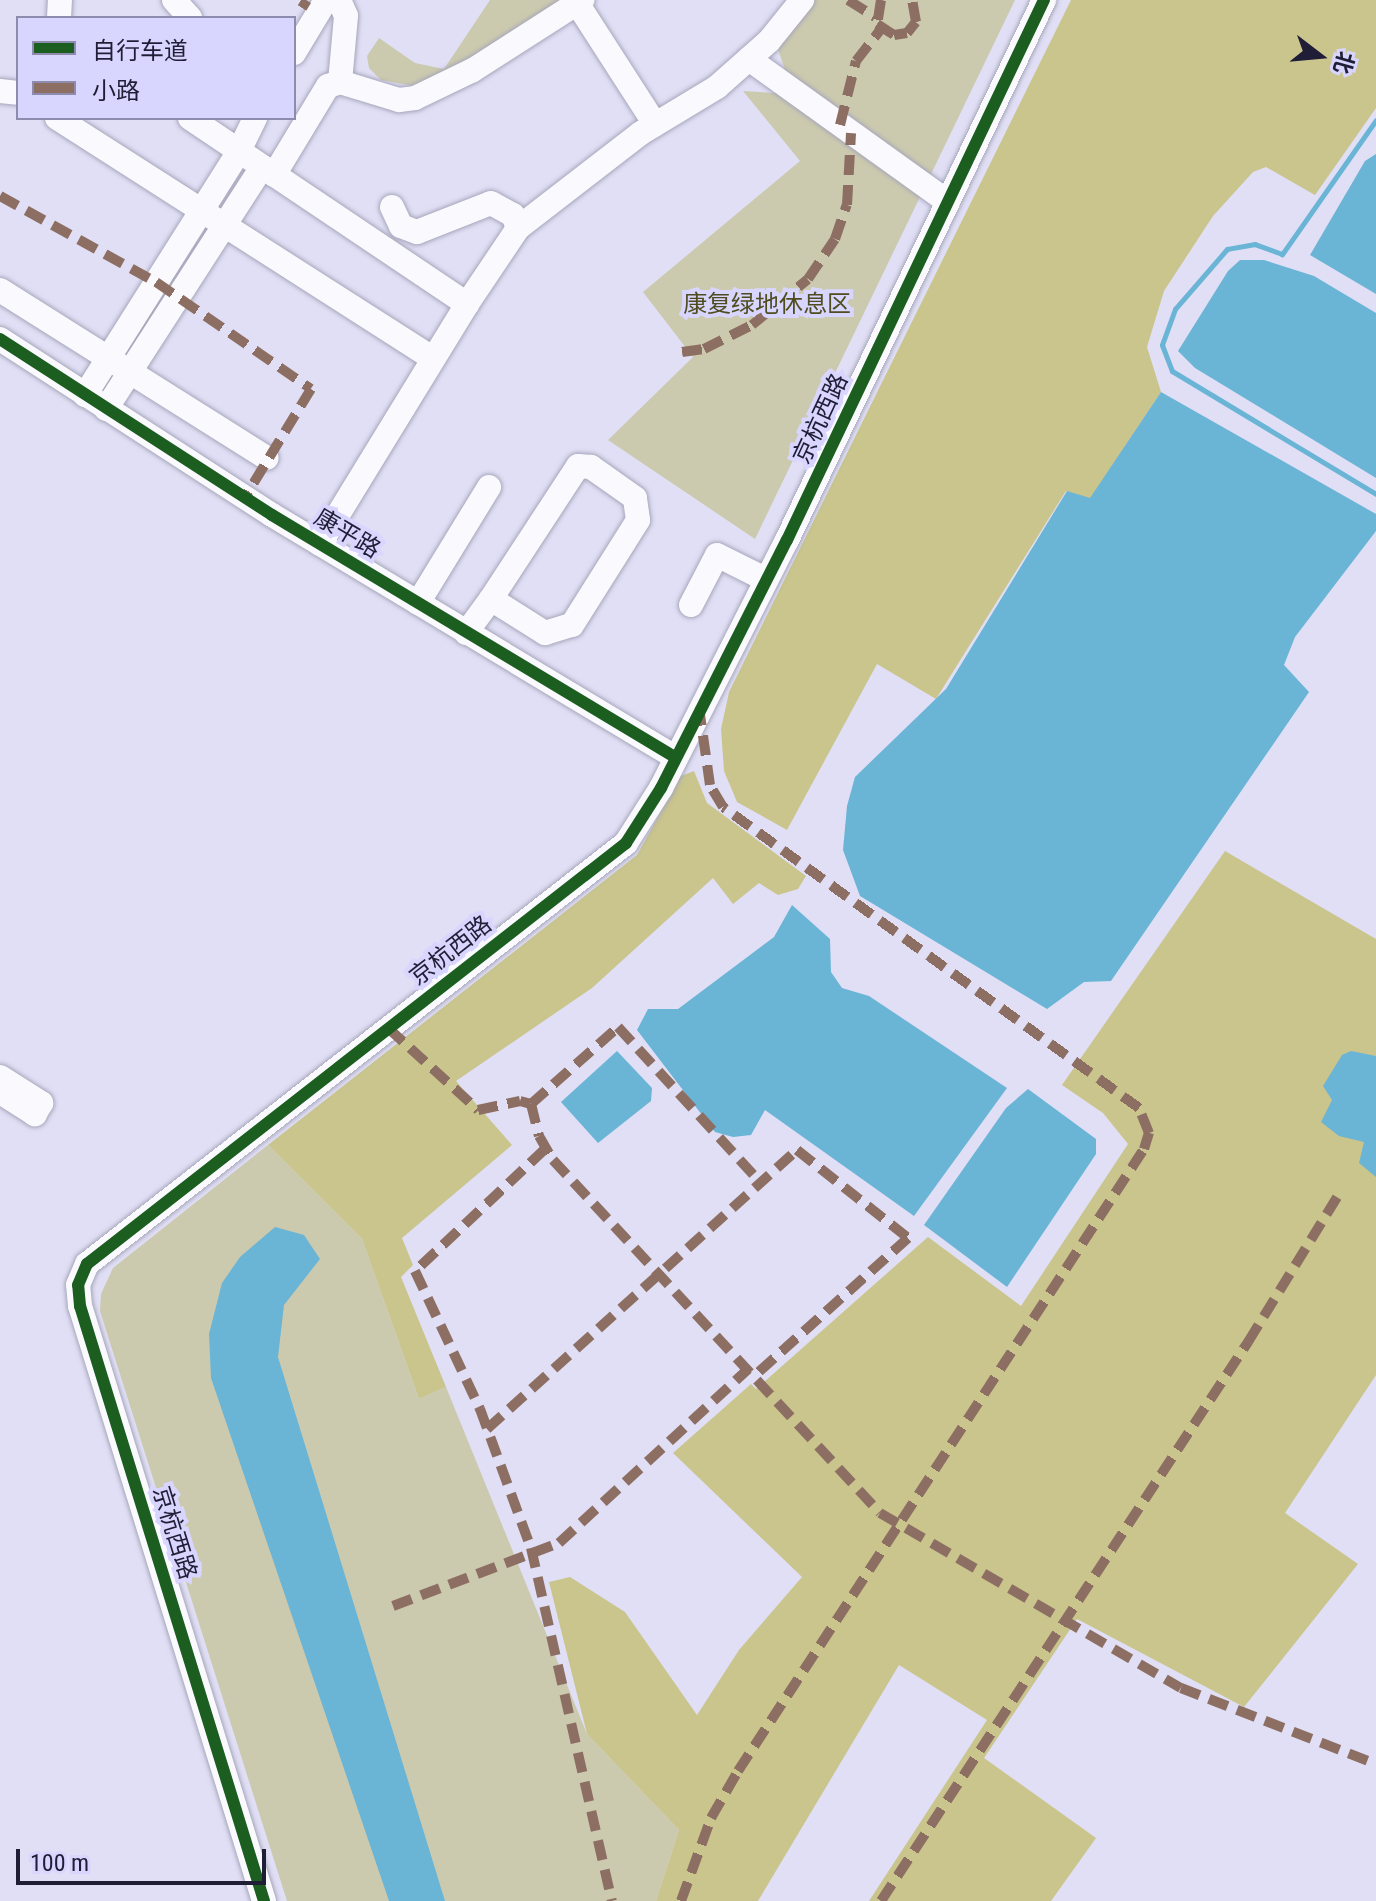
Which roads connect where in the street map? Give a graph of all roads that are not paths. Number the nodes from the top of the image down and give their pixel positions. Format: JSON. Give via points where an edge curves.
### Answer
{"nodes":[{"id":1,"x":174,"y":0,"type":"edge"},
{"id":2,"x":326,"y":0,"type":"edge"},
{"id":3,"x":339,"y":0,"type":"edge"},
{"id":4,"x":802,"y":0,"type":"edge"},
{"id":5,"x":1044,"y":0,"type":"edge"},
{"id":6,"x":580,"y":2,"type":"edge"},
{"id":7,"x":188,"y":16,"type":"edge"},
{"id":8,"x":296,"y":50,"type":"edge"},
{"id":9,"x":749,"y":59,"type":"junction"},
{"id":10,"x":340,"y":82,"type":"junction"},
{"id":11,"x":60,"y":120,"type":"edge"},
{"id":12,"x":193,"y":120,"type":"edge"},
{"id":13,"x":254,"y":120,"type":"edge"},
{"id":14,"x":655,"y":124,"type":"junction"},
{"id":15,"x":239,"y":151,"type":"junction"},
{"id":16,"x":268,"y":171,"type":"junction"},
{"id":17,"x":948,"y":202,"type":"junction"},
{"id":18,"x":392,"y":207,"type":"dead end"},
{"id":19,"x":202,"y":210,"type":"junction"},
{"id":20,"x":225,"y":225,"type":"junction"},
{"id":21,"x":518,"y":228,"type":"junction"},
{"id":22,"x":0,"y":290,"type":"edge"},
{"id":23,"x":467,"y":304,"type":"junction"},
{"id":24,"x":0,"y":339,"type":"edge"},
{"id":25,"x":108,"y":358,"type":"junction"},
{"id":26,"x":433,"y":358,"type":"junction"},
{"id":27,"x":130,"y":372,"type":"junction"},
{"id":28,"x":85,"y":395,"type":"junction"},
{"id":29,"x":106,"y":409,"type":"junction"},
{"id":30,"x":267,"y":458,"type":"dead end"},
{"id":31,"x":489,"y":487,"type":"dead end"},
{"id":32,"x":320,"y":544,"type":"junction"},
{"id":33,"x":765,"y":579,"type":"junction"},
{"id":34,"x":491,"y":599,"type":"junction"},
{"id":35,"x":418,"y":603,"type":"junction"},
{"id":36,"x":691,"y":605,"type":"dead end"},
{"id":37,"x":466,"y":633,"type":"junction"},
{"id":38,"x":676,"y":758,"type":"junction"},
{"id":39,"x":0,"y":1077,"type":"edge"},
{"id":40,"x":0,"y":1092,"type":"edge"},
{"id":41,"x":264,"y":1901,"type":"edge"}],
"edges":[{"from":1,"to":7,"type":"street"},
{"from":2,"to":8,"type":"street"},
{"from":3,"to":10,"type":"street","via":[[346,16]]},
{"from":4,"to":9,"type":"street"},
{"from":5,"to":17,"type":"street","name":"京杭西路"},
{"from":6,"to":10,"type":"street","via":[[473,70],[415,98],[399,100]]},
{"from":6,"to":14,"type":"street"},
{"from":9,"to":14,"type":"street","via":[[717,87]]},
{"from":9,"to":17,"type":"street"},
{"from":10,"to":16,"type":"street","via":[[328,86]]},
{"from":11,"to":19,"type":"street"},
{"from":12,"to":15,"type":"street"},
{"from":13,"to":15,"type":"street"},
{"from":14,"to":21,"type":"street"},
{"from":15,"to":16,"type":"street"},
{"from":15,"to":19,"type":"street"},
{"from":16,"to":20,"type":"street"},
{"from":16,"to":23,"type":"street"},
{"from":17,"to":33,"type":"street","name":"京杭西路"},
{"from":18,"to":21,"type":"street","via":[[401,226],[417,232],[491,203],[513,215]]},
{"from":19,"to":20,"type":"street"},
{"from":19,"to":25,"type":"street"},
{"from":20,"to":26,"type":"street"},
{"from":20,"to":27,"type":"street"},
{"from":21,"to":23,"type":"street"},
{"from":22,"to":25,"type":"street"},
{"from":23,"to":26,"type":"street"},
{"from":24,"to":28,"type":"street","name":"康平路"},
{"from":25,"to":27,"type":"street"},
{"from":25,"to":28,"type":"street"},
{"from":26,"to":32,"type":"street"},
{"from":27,"to":29,"type":"street"},
{"from":27,"to":30,"type":"street"},
{"from":28,"to":29,"type":"street","name":"康平路"},
{"from":29,"to":32,"type":"street","name":"康平路"},
{"from":31,"to":35,"type":"street"},
{"from":32,"to":35,"type":"street","name":"康平路"},
{"from":33,"to":36,"type":"street","via":[[717,555]]},
{"from":33,"to":38,"type":"street","name":"京杭西路"},
{"from":34,"to":34,"type":"street","via":[[545,633],[572,625],[638,520],[635,498],[591,467],[578,466]]},
{"from":34,"to":37,"type":"street"},
{"from":35,"to":37,"type":"street","name":"康平路"},
{"from":37,"to":38,"type":"street","name":"康平路"},
{"from":38,"to":41,"type":"street","name":"京杭西路","via":[[626,843],[87,1264],[78,1285],[80,1306]]},
{"from":39,"to":40,"type":"street","via":[[41,1103],[35,1114]]}]}
